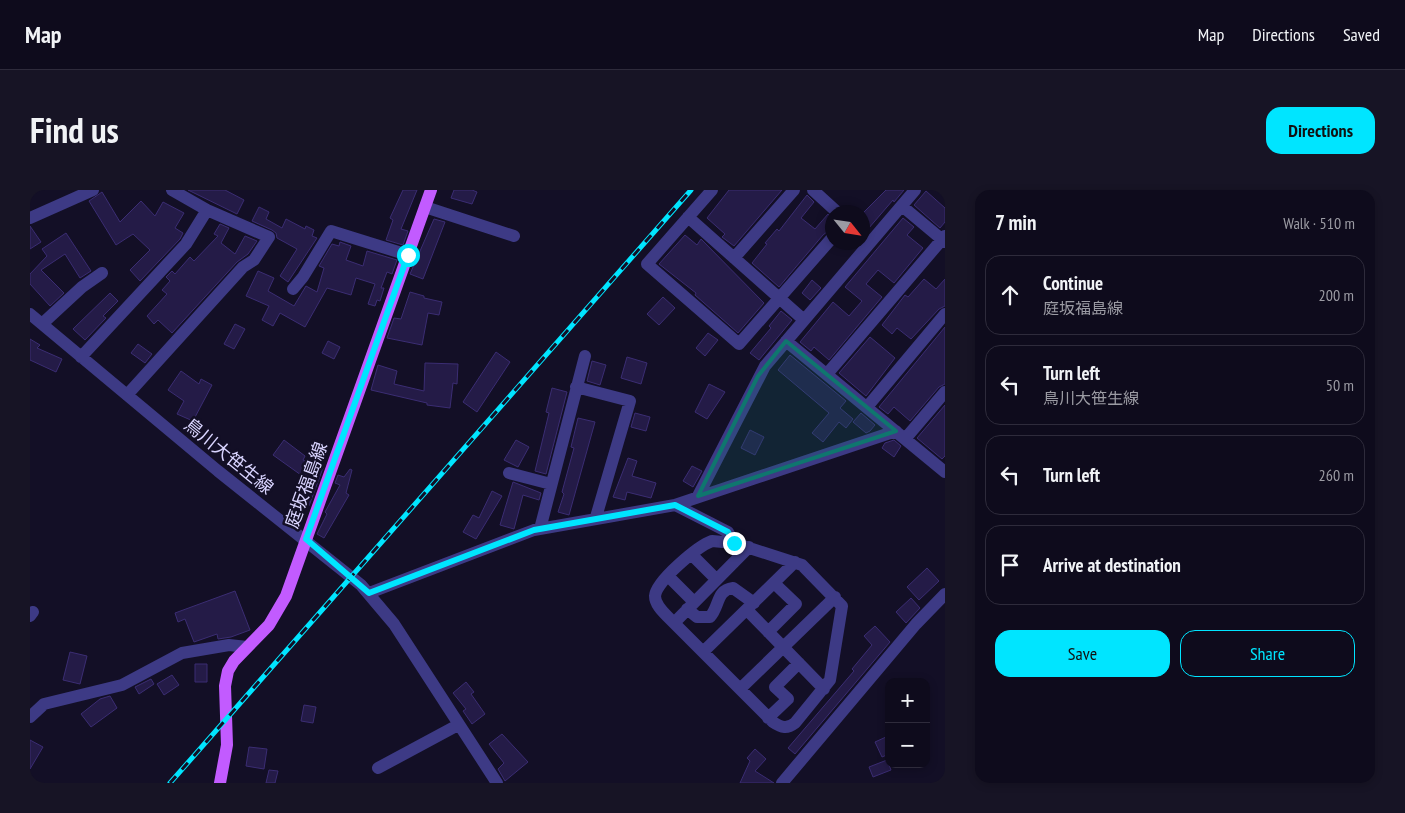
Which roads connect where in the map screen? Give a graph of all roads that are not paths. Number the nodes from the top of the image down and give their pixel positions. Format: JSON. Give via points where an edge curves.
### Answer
{"nodes":[{"id":1,"x":93,"y":190,"type":"edge"},
{"id":2,"x":172,"y":190,"type":"edge"},
{"id":3,"x":431,"y":190,"type":"edge"},
{"id":4,"x":712,"y":190,"type":"edge"},
{"id":5,"x":794,"y":190,"type":"edge"},
{"id":6,"x":813,"y":190,"type":"edge"},
{"id":7,"x":915,"y":190,"type":"edge"},
{"id":8,"x":829,"y":205,"type":"edge"},
{"id":9,"x":902,"y":206,"type":"junction"},
{"id":10,"x":425,"y":207,"type":"junction"},
{"id":11,"x":207,"y":210,"type":"junction"},
{"id":12,"x":688,"y":217,"type":"junction"},
{"id":13,"x":30,"y":218,"type":"edge"},
{"id":14,"x":514,"y":236,"type":"dead end"},
{"id":15,"x":944,"y":239,"type":"edge"},
{"id":16,"x":825,"y":246,"type":"edge"},
{"id":17,"x":408,"y":255,"type":"junction"},
{"id":18,"x":734,"y":258,"type":"junction"},
{"id":19,"x":102,"y":273,"type":"dead end"},
{"id":20,"x":293,"y":289,"type":"dead end"},
{"id":21,"x":780,"y":298,"type":"junction"},
{"id":22,"x":30,"y":314,"type":"edge"},
{"id":23,"x":945,"y":314,"type":"edge"},
{"id":24,"x":804,"y":320,"type":"junction"},
{"id":25,"x":42,"y":324,"type":"junction"},
{"id":26,"x":786,"y":340,"type":"junction"},
{"id":27,"x":585,"y":356,"type":"dead end"},
{"id":28,"x":81,"y":357,"type":"junction"},
{"id":29,"x":827,"y":374,"type":"junction"},
{"id":30,"x":576,"y":387,"type":"junction"},
{"id":31,"x":945,"y":392,"type":"edge"},
{"id":32,"x":127,"y":396,"type":"junction"},
{"id":33,"x":867,"y":408,"type":"junction"},
{"id":34,"x":900,"y":435,"type":"junction"},
{"id":35,"x":944,"y":469,"type":"edge"},
{"id":36,"x":509,"y":473,"type":"dead end"},
{"id":37,"x":551,"y":484,"type":"junction"},
{"id":38,"x":698,"y":496,"type":"junction"},
{"id":39,"x":675,"y":505,"type":"junction"},
{"id":40,"x":596,"y":517,"type":"junction"},
{"id":41,"x":540,"y":529,"type":"junction"},
{"id":42,"x":306,"y":539,"type":"junction"},
{"id":43,"x":734,"y":543,"type":"junction"},
{"id":44,"x":748,"y":547,"type":"junction"},
{"id":45,"x":691,"y":554,"type":"junction"},
{"id":46,"x":795,"y":562,"type":"junction"},
{"id":47,"x":668,"y":576,"type":"junction"},
{"id":48,"x":716,"y":579,"type":"junction"},
{"id":49,"x":774,"y":583,"type":"junction"},
{"id":50,"x":369,"y":593,"type":"junction"},
{"id":51,"x":945,"y":594,"type":"edge"},
{"id":52,"x":835,"y":596,"type":"junction"},
{"id":53,"x":690,"y":606,"type":"junction"},
{"id":54,"x":750,"y":607,"type":"junction"},
{"id":55,"x":674,"y":623,"type":"junction"},
{"id":56,"x":768,"y":632,"type":"junction"},
{"id":57,"x":783,"y":646,"type":"junction"},
{"id":58,"x":247,"y":647,"type":"junction"},
{"id":59,"x":703,"y":652,"type":"junction"},
{"id":60,"x":800,"y":663,"type":"junction"},
{"id":61,"x":740,"y":689,"type":"junction"},
{"id":62,"x":824,"y":689,"type":"junction"},
{"id":63,"x":30,"y":700,"type":"edge"},
{"id":64,"x":44,"y":704,"type":"junction"},
{"id":65,"x":30,"y":717,"type":"edge"},
{"id":66,"x":768,"y":718,"type":"junction"},
{"id":67,"x":458,"y":725,"type":"junction"},
{"id":68,"x":378,"y":768,"type":"dead end"},
{"id":69,"x":220,"y":783,"type":"edge"},
{"id":70,"x":497,"y":783,"type":"edge"},
{"id":71,"x":782,"y":783,"type":"edge"}],
"edges":[{"from":1,"to":13,"type":"street"},
{"from":2,"to":11,"type":"street"},
{"from":3,"to":10,"type":"main road","name":"庭坂福島線"},
{"from":4,"to":12,"type":"street"},
{"from":5,"to":18,"type":"street"},
{"from":6,"to":8,"type":"street"},
{"from":7,"to":9,"type":"street"},
{"from":9,"to":15,"type":"street"},
{"from":9,"to":24,"type":"street"},
{"from":10,"to":14,"type":"street"},
{"from":10,"to":17,"type":"main road","name":"庭坂福島線"},
{"from":11,"to":28,"type":"street","via":[[186,244]]},
{"from":11,"to":32,"type":"street","via":[[269,237],[254,260],[243,267]]},
{"from":12,"to":18,"type":"street"},
{"from":12,"to":21,"type":"street","via":[[646,264],[739,344]]},
{"from":15,"to":29,"type":"street"},
{"from":16,"to":21,"type":"street"},
{"from":17,"to":20,"type":"street","via":[[331,231]]},
{"from":17,"to":42,"type":"main road","name":"庭坂福島線"},
{"from":18,"to":21,"type":"street"},
{"from":19,"to":25,"type":"street","via":[[82,286]]},
{"from":21,"to":24,"type":"street"},
{"from":22,"to":25,"type":"street","name":"鳥川大笹生線"},
{"from":23,"to":33,"type":"street"},
{"from":24,"to":26,"type":"street"},
{"from":25,"to":28,"type":"street","name":"鳥川大笹生線"},
{"from":26,"to":29,"type":"street"},
{"from":26,"to":38,"type":"street","via":[[758,376]]},
{"from":27,"to":30,"type":"street"},
{"from":28,"to":32,"type":"street","name":"鳥川大笹生線"},
{"from":29,"to":33,"type":"street"},
{"from":30,"to":37,"type":"street"},
{"from":30,"to":40,"type":"street","via":[[630,401]]},
{"from":31,"to":34,"type":"street"},
{"from":32,"to":42,"type":"street","name":"鳥川大笹生線"},
{"from":33,"to":34,"type":"street"},
{"from":34,"to":35,"type":"street"},
{"from":34,"to":38,"type":"street"},
{"from":36,"to":37,"type":"street"},
{"from":37,"to":41,"type":"street"},
{"from":38,"to":39,"type":"street"},
{"from":39,"to":40,"type":"street"},
{"from":39,"to":43,"type":"street","via":[[728,532]]},
{"from":40,"to":41,"type":"street"},
{"from":41,"to":50,"type":"street"},
{"from":42,"to":50,"type":"street","name":"鳥川大笹生線"},
{"from":42,"to":58,"type":"main road","name":"庭坂福島線","via":[[278,612],[270,625]]},
{"from":43,"to":44,"type":"street"},
{"from":43,"to":45,"type":"street","via":[[704,544]]},
{"from":44,"to":46,"type":"street"},
{"from":44,"to":48,"type":"street"},
{"from":45,"to":47,"type":"street"},
{"from":45,"to":48,"type":"street"},
{"from":46,"to":49,"type":"street"},
{"from":46,"to":52,"type":"street"},
{"from":47,"to":53,"type":"street"},
{"from":47,"to":55,"type":"street","via":[[659,585],[655,598]]},
{"from":48,"to":53,"type":"street"},
{"from":49,"to":54,"type":"street"},
{"from":49,"to":56,"type":"street","via":[[796,604]]},
{"from":50,"to":67,"type":"street","name":"鳥川大笹生線","via":[[394,624]]},
{"from":51,"to":71,"type":"street"},
{"from":52,"to":57,"type":"street"},
{"from":52,"to":62,"type":"street","via":[[842,610],[830,680]]},
{"from":53,"to":54,"type":"street","via":[[697,617],[710,618],[721,593],[733,588],[741,592]]},
{"from":53,"to":55,"type":"street"},
{"from":54,"to":56,"type":"street"},
{"from":54,"to":59,"type":"street"},
{"from":55,"to":59,"type":"street"},
{"from":56,"to":57,"type":"street"},
{"from":57,"to":60,"type":"street"},
{"from":57,"to":61,"type":"street"},
{"from":58,"to":64,"type":"street","via":[[229,645],[182,653],[122,685]]},
{"from":58,"to":69,"type":"main road","name":"庭坂福島線","via":[[228,671],[225,686],[227,745]]},
{"from":59,"to":61,"type":"street"},
{"from":60,"to":62,"type":"street"},
{"from":60,"to":66,"type":"street","via":[[775,686],[788,699]]},
{"from":61,"to":66,"type":"street"},
{"from":62,"to":66,"type":"street","via":[[790,727],[778,726]]},
{"from":63,"to":64,"type":"street"},
{"from":64,"to":65,"type":"street"},
{"from":67,"to":68,"type":"street"},
{"from":67,"to":70,"type":"street","name":"鳥川大笹生線"}]}
